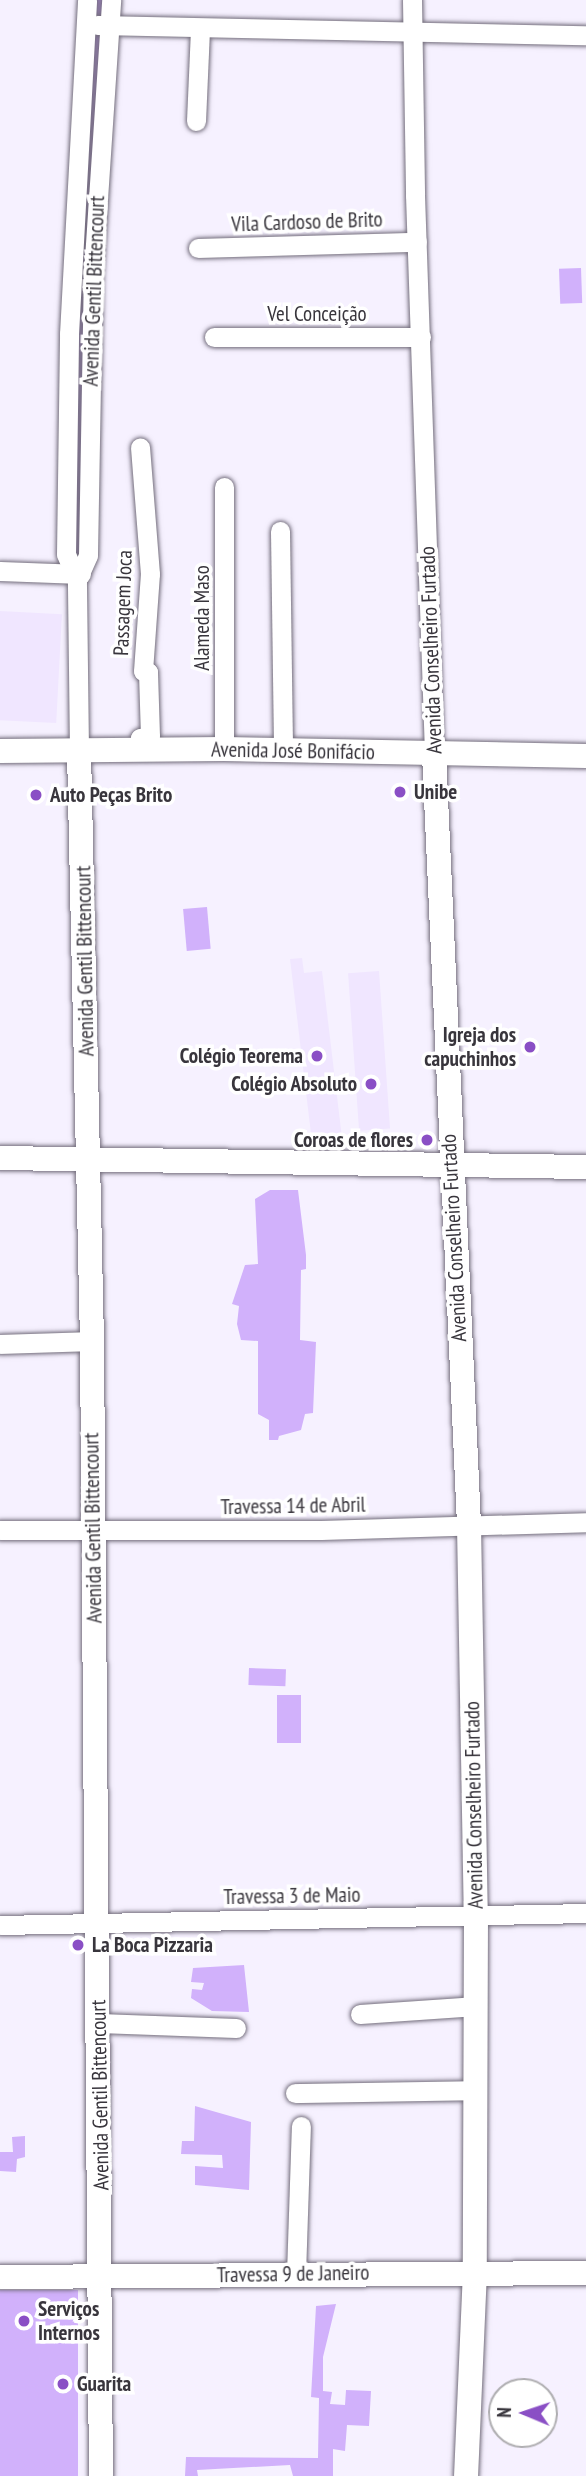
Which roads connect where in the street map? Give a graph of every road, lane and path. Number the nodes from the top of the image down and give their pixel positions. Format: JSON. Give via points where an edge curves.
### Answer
{"nodes":[{"id":1,"x":88,"y":0,"type":"edge"},
{"id":2,"x":111,"y":0,"type":"edge"},
{"id":3,"x":412,"y":0,"type":"edge"},
{"id":4,"x":96,"y":25,"type":"junction"},
{"id":5,"x":200,"y":29,"type":"junction"},
{"id":6,"x":412,"y":30,"type":"junction"},
{"id":7,"x":586,"y":35,"type":"edge"},
{"id":8,"x":196,"y":121,"type":"dead end"},
{"id":9,"x":417,"y":242,"type":"junction"},
{"id":10,"x":198,"y":248,"type":"dead end"},
{"id":11,"x":214,"y":337,"type":"dead end"},
{"id":12,"x":421,"y":337,"type":"junction"},
{"id":13,"x":140,"y":447,"type":"dead end"},
{"id":14,"x":223,"y":487,"type":"dead end"},
{"id":15,"x":280,"y":531,"type":"dead end"},
{"id":16,"x":0,"y":571,"type":"edge"},
{"id":17,"x":77,"y":576,"type":"junction"},
{"id":18,"x":224,"y":749,"type":"junction"},
{"id":19,"x":140,"y":750,"type":"junction"},
{"id":20,"x":283,"y":750,"type":"junction"},
{"id":21,"x":0,"y":751,"type":"edge"},
{"id":22,"x":79,"y":751,"type":"junction"},
{"id":23,"x":434,"y":754,"type":"junction"},
{"id":24,"x":586,"y":756,"type":"edge"},
{"id":25,"x":0,"y":1158,"type":"edge"},
{"id":26,"x":89,"y":1159,"type":"junction"},
{"id":27,"x":450,"y":1167,"type":"junction"},
{"id":28,"x":586,"y":1167,"type":"edge"},
{"id":29,"x":92,"y":1341,"type":"junction"},
{"id":30,"x":0,"y":1344,"type":"edge"},
{"id":31,"x":586,"y":1522,"type":"edge"},
{"id":32,"x":468,"y":1525,"type":"junction"},
{"id":33,"x":93,"y":1529,"type":"junction"},
{"id":34,"x":0,"y":1530,"type":"edge"},
{"id":35,"x":586,"y":1913,"type":"edge"},
{"id":36,"x":476,"y":1915,"type":"junction"},
{"id":37,"x":0,"y":1924,"type":"edge"},
{"id":38,"x":98,"y":1924,"type":"junction"},
{"id":39,"x":477,"y":2006,"type":"junction"},
{"id":40,"x":360,"y":2014,"type":"dead end"},
{"id":41,"x":99,"y":2024,"type":"junction"},
{"id":42,"x":236,"y":2028,"type":"dead end"},
{"id":43,"x":477,"y":2090,"type":"junction"},
{"id":44,"x":295,"y":2093,"type":"dead end"},
{"id":45,"x":301,"y":2126,"type":"dead end"},
{"id":46,"x":475,"y":2272,"type":"junction"},
{"id":47,"x":586,"y":2273,"type":"edge"},
{"id":48,"x":296,"y":2274,"type":"junction"},
{"id":49,"x":102,"y":2276,"type":"junction"},
{"id":50,"x":0,"y":2277,"type":"edge"},
{"id":51,"x":101,"y":2476,"type":"edge"},
{"id":52,"x":466,"y":2476,"type":"edge"}],
"edges":[{"from":1,"to":4,"type":"street","name":"Avenida Gentil Bittencourt"},
{"from":2,"to":4,"type":"street","name":"Avenida Gentil Bittencourt"},
{"from":3,"to":6,"type":"street","name":"Avenida Conselheiro Furtado"},
{"from":4,"to":5,"type":"street"},
{"from":4,"to":17,"type":"street","name":"Avenida Gentil Bittencourt","via":[[88,555]]},
{"from":5,"to":6,"type":"street"},
{"from":5,"to":8,"type":"street"},
{"from":6,"to":7,"type":"street"},
{"from":6,"to":9,"type":"street","name":"Avenida Conselheiro Furtado"},
{"from":9,"to":10,"type":"street","name":"Vila Cardoso de Brito"},
{"from":9,"to":12,"type":"street","name":"Avenida Conselheiro Furtado"},
{"from":11,"to":12,"type":"street","name":"Vel Conceição"},
{"from":12,"to":23,"type":"street","name":"Avenida Conselheiro Furtado"},
{"from":13,"to":19,"type":"street","name":"Passagem Joca","via":[[150,574],[143,671],[148,672],[150,736],[140,738]]},
{"from":14,"to":18,"type":"street","name":"Alameda Maso"},
{"from":15,"to":20,"type":"street"},
{"from":16,"to":17,"type":"street"},
{"from":17,"to":22,"type":"street","name":"Avenida Gentil Bittencourt"},
{"from":18,"to":19,"type":"main road","name":"Avenida José Bonifácio"},
{"from":18,"to":20,"type":"main road","name":"Avenida José Bonifácio"},
{"from":19,"to":22,"type":"main road","name":"Avenida José Bonifácio"},
{"from":20,"to":23,"type":"main road","name":"Avenida José Bonifácio"},
{"from":21,"to":22,"type":"main road","name":"Avenida José Bonifácio"},
{"from":22,"to":26,"type":"main road","name":"Avenida Gentil Bittencourt"},
{"from":23,"to":24,"type":"main road","name":"Avenida José Bonifácio"},
{"from":23,"to":27,"type":"main road","name":"Avenida Conselheiro Furtado"},
{"from":25,"to":26,"type":"main road"},
{"from":26,"to":27,"type":"main road"},
{"from":26,"to":29,"type":"main road","name":"Avenida Gentil Bittencourt"},
{"from":27,"to":28,"type":"main road"},
{"from":27,"to":32,"type":"main road","name":"Avenida Conselheiro Furtado"},
{"from":29,"to":30,"type":"street"},
{"from":29,"to":33,"type":"main road","name":"Avenida Gentil Bittencourt"},
{"from":31,"to":32,"type":"street","name":"Travessa 14 de Abril"},
{"from":32,"to":33,"type":"street","name":"Travessa 14 de Abril"},
{"from":32,"to":36,"type":"main road","name":"Avenida Conselheiro Furtado"},
{"from":33,"to":34,"type":"street","name":"Travessa 14 de Abril"},
{"from":33,"to":38,"type":"main road","name":"Avenida Gentil Bittencourt"},
{"from":35,"to":36,"type":"street","name":"Travessa 3 de Maio"},
{"from":36,"to":38,"type":"street","name":"Travessa 3 de Maio"},
{"from":36,"to":39,"type":"main road","name":"Avenida Conselheiro Furtado"},
{"from":37,"to":38,"type":"street","name":"Travessa 3 de Maio"},
{"from":38,"to":41,"type":"main road","name":"Avenida Gentil Bittencourt"},
{"from":39,"to":40,"type":"street"},
{"from":39,"to":43,"type":"main road","name":"Avenida Conselheiro Furtado"},
{"from":41,"to":42,"type":"street"},
{"from":41,"to":49,"type":"main road","name":"Avenida Gentil Bittencourt"},
{"from":43,"to":44,"type":"street"},
{"from":43,"to":46,"type":"main road","name":"Avenida Conselheiro Furtado"},
{"from":45,"to":48,"type":"street"},
{"from":46,"to":47,"type":"main road","name":"Travessa 9 de Janeiro"},
{"from":46,"to":48,"type":"main road","name":"Travessa 9 de Janeiro"},
{"from":46,"to":52,"type":"main road","name":"Avenida Conselheiro Furtado"},
{"from":48,"to":49,"type":"main road","name":"Travessa 9 de Janeiro"},
{"from":49,"to":50,"type":"main road","name":"Travessa 9 de Janeiro"},
{"from":49,"to":51,"type":"main road","name":"Avenida Gentil Bittencourt"}]}
